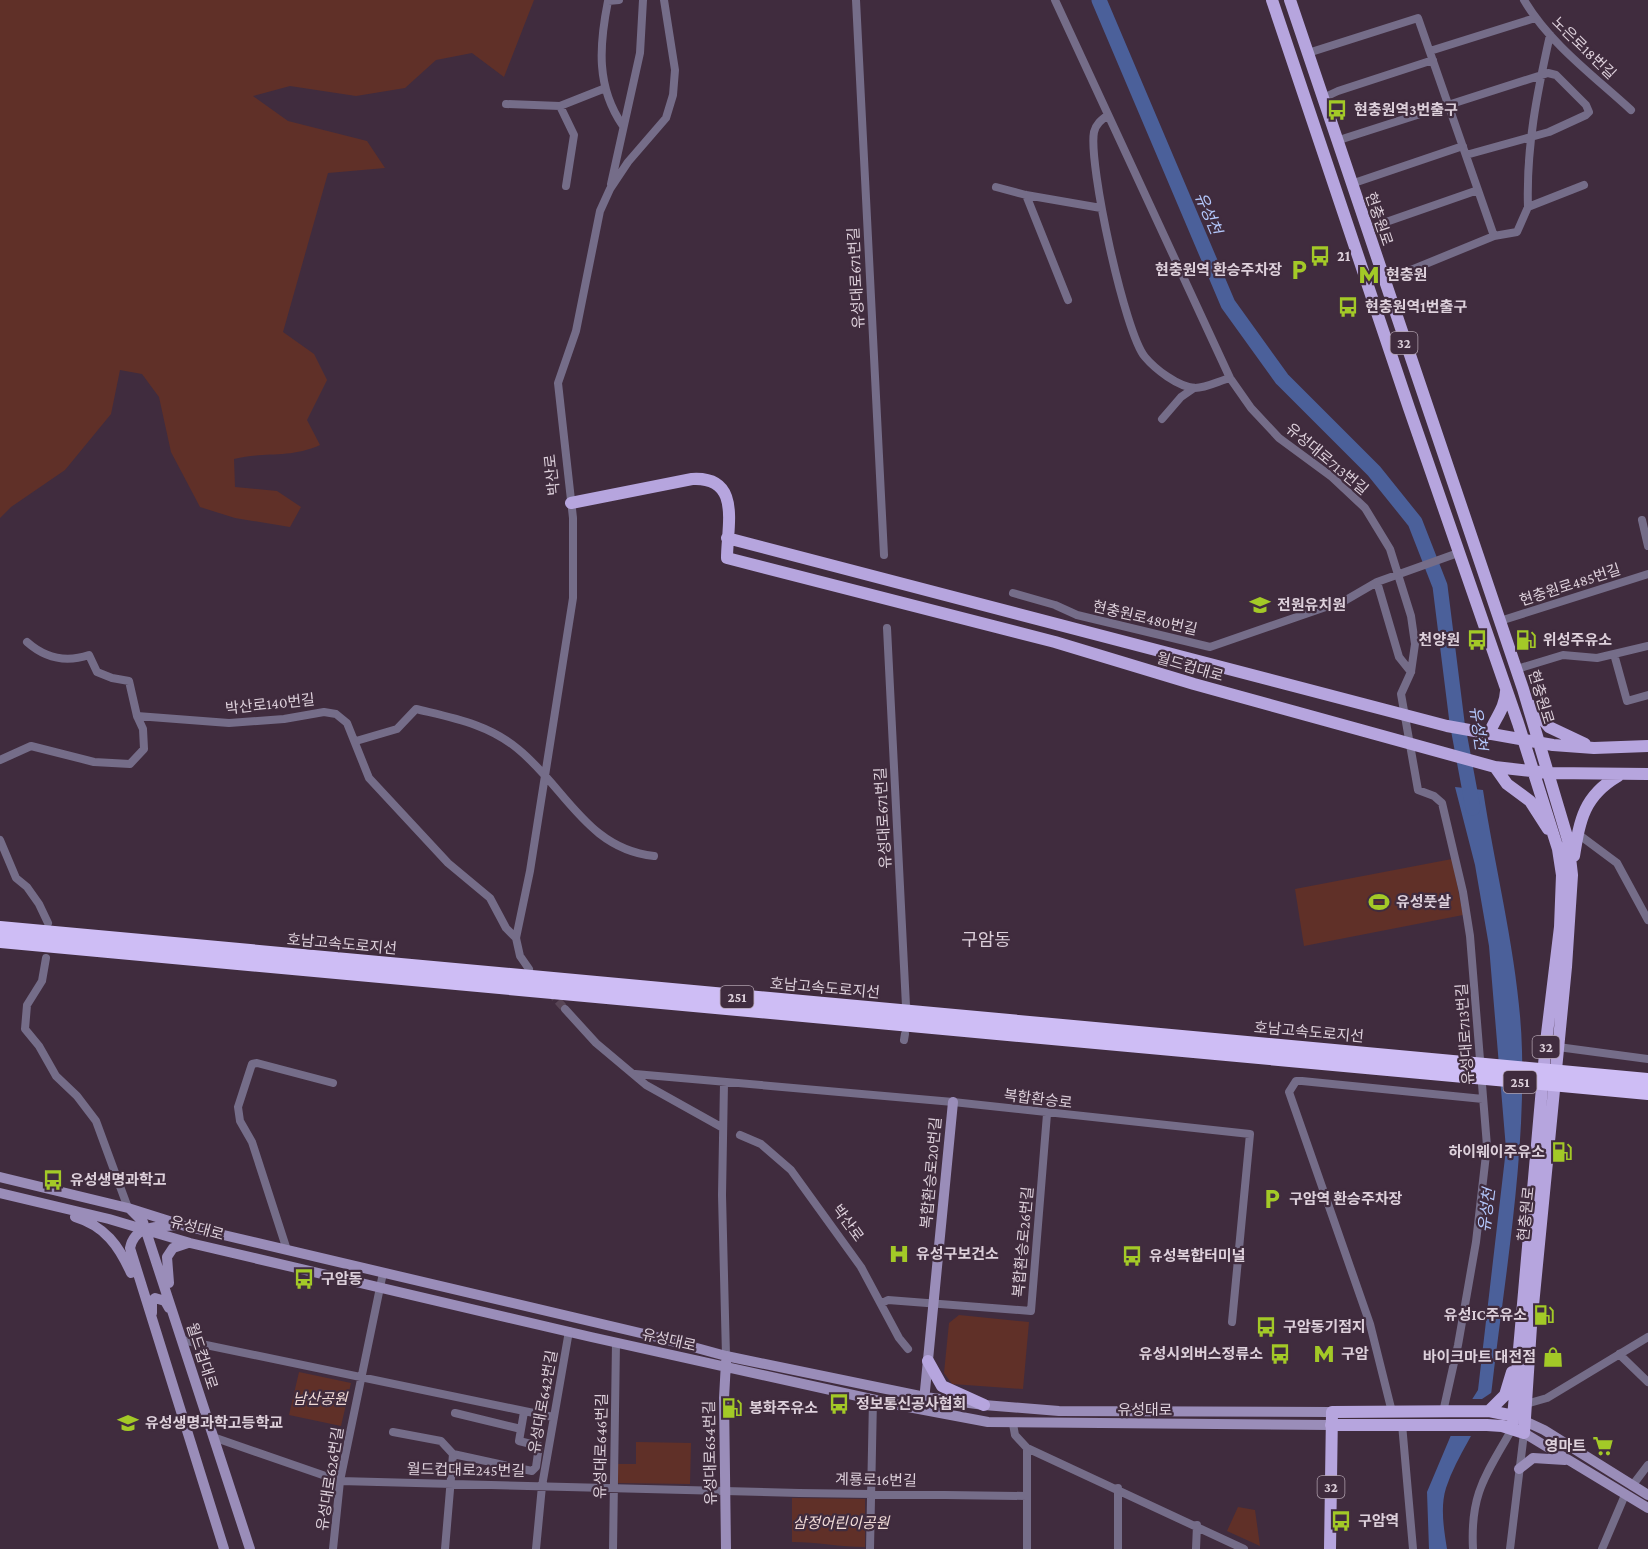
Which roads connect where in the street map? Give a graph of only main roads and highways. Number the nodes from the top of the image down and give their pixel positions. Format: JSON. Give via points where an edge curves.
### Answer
{"nodes":[{"id":1,"x":1272,"y":0,"type":"edge"},
{"id":2,"x":1290,"y":0,"type":"edge"},
{"id":3,"x":1409,"y":408,"type":"junction"},
{"id":4,"x":1444,"y":456,"type":"junction"},
{"id":5,"x":571,"y":503,"type":"road end"},
{"id":6,"x":727,"y":538,"type":"junction"},
{"id":7,"x":1506,"y":687,"type":"junction"},
{"id":8,"x":1523,"y":689,"type":"junction"},
{"id":9,"x":1490,"y":734,"type":"junction"},
{"id":10,"x":1523,"y":740,"type":"junction"},
{"id":11,"x":1539,"y":743,"type":"junction"},
{"id":12,"x":1648,"y":746,"type":"edge"},
{"id":13,"x":1594,"y":748,"type":"junction"},
{"id":14,"x":1495,"y":767,"type":"junction"},
{"id":15,"x":1533,"y":772,"type":"junction"},
{"id":16,"x":1549,"y":773,"type":"junction"},
{"id":17,"x":1648,"y":774,"type":"edge"},
{"id":18,"x":1620,"y":775,"type":"junction"},
{"id":19,"x":1558,"y":849,"type":"junction"},
{"id":20,"x":1572,"y":875,"type":"junction"},
{"id":21,"x":0,"y":928,"type":"edge"},
{"id":22,"x":0,"y":941,"type":"edge"},
{"id":23,"x":1474,"y":1072,"type":"junction"},
{"id":24,"x":1567,"y":1080,"type":"junction"},
{"id":25,"x":1648,"y":1080,"type":"edge"},
{"id":26,"x":1648,"y":1093,"type":"edge"},
{"id":27,"x":1522,"y":1325,"type":"junction"},
{"id":28,"x":928,"y":1361,"type":"road end"},
{"id":29,"x":984,"y":1405,"type":"road end"},
{"id":30,"x":1489,"y":1411,"type":"junction"},
{"id":31,"x":1332,"y":1419,"type":"junction"},
{"id":32,"x":1519,"y":1425,"type":"junction"},
{"id":33,"x":1330,"y":1549,"type":"edge"}],
"edges":[{"from":1,"to":3,"type":"main road","name":"현충원로","number":"32"},
{"from":2,"to":4,"type":"main road","name":"현충원로","number":"32"},
{"from":3,"to":4,"type":"main road","via":[[1422,422],[1441,470]]},
{"from":3,"to":7,"type":"main road","name":"현충원로","number":"32"},
{"from":4,"to":8,"type":"main road","name":"현충원로","number":"32"},
{"from":5,"to":6,"type":"main road","via":[[692,479],[712,481],[729,503]]},
{"from":6,"to":9,"type":"main road","name":"월드컵대로","via":[[1399,715]]},
{"from":6,"to":14,"type":"main road","name":"월드컵대로","via":[[727,558],[1054,642]]},
{"from":7,"to":9,"type":"main road","via":[[1503,710]]},
{"from":7,"to":10,"type":"main road","name":"현충원로","number":"32"},
{"from":8,"to":11,"type":"main road","name":"현충원로","number":"32"},
{"from":8,"to":13,"type":"main road","via":[[1549,727]]},
{"from":9,"to":10,"type":"main road","name":"월드컵대로"},
{"from":10,"to":11,"type":"main road","name":"월드컵대로"},
{"from":10,"to":15,"type":"main road","name":"현충원로","number":"32"},
{"from":11,"to":13,"type":"main road","name":"월드컵대로"},
{"from":11,"to":16,"type":"main road","name":"현충원로","number":"32"},
{"from":12,"to":13,"type":"main road","name":"월드컵대로"},
{"from":14,"to":15,"type":"main road","name":"월드컵대로"},
{"from":14,"to":19,"type":"main road","via":[[1507,784],[1530,801]]},
{"from":15,"to":16,"type":"main road","name":"월드컵대로"},
{"from":15,"to":19,"type":"main road","name":"현충원로","number":"32"},
{"from":16,"to":18,"type":"main road","name":"월드컵대로"},
{"from":16,"to":20,"type":"main road","name":"현충원로","number":"32","via":[[1568,840]]},
{"from":17,"to":18,"type":"main road","name":"월드컵대로"},
{"from":18,"to":20,"type":"main road","via":[[1590,798],[1578,834]]},
{"from":19,"to":27,"type":"main road","name":"현충원로","number":"32","via":[[1562,875],[1560,927],[1546,1042]]},
{"from":20,"to":32,"type":"main road","name":"현충원로","number":"32","via":[[1526,1404]]},
{"from":21,"to":23,"type":"highway","name":"호남고속도로지선","number":"251"},
{"from":22,"to":23,"type":"highway","name":"호남고속도로지선","number":"251"},
{"from":23,"to":24,"type":"highway","name":"호남고속도로지선","number":"251"},
{"from":24,"to":25,"type":"highway","name":"호남고속도로지선","number":"251"},
{"from":24,"to":26,"type":"highway","name":"호남고속도로지선","number":"251"},
{"from":27,"to":30,"type":"main road","via":[[1505,1395]]},
{"from":27,"to":32,"type":"main road"},
{"from":28,"to":29,"type":"main road","via":[[942,1386]]},
{"from":30,"to":31,"type":"main road","name":"유성대로","via":[[1392,1412]]},
{"from":30,"to":32,"type":"main road","name":"유성대로"},
{"from":31,"to":32,"type":"main road","name":"유성대로"},
{"from":31,"to":33,"type":"main road","number":"32"}]}
